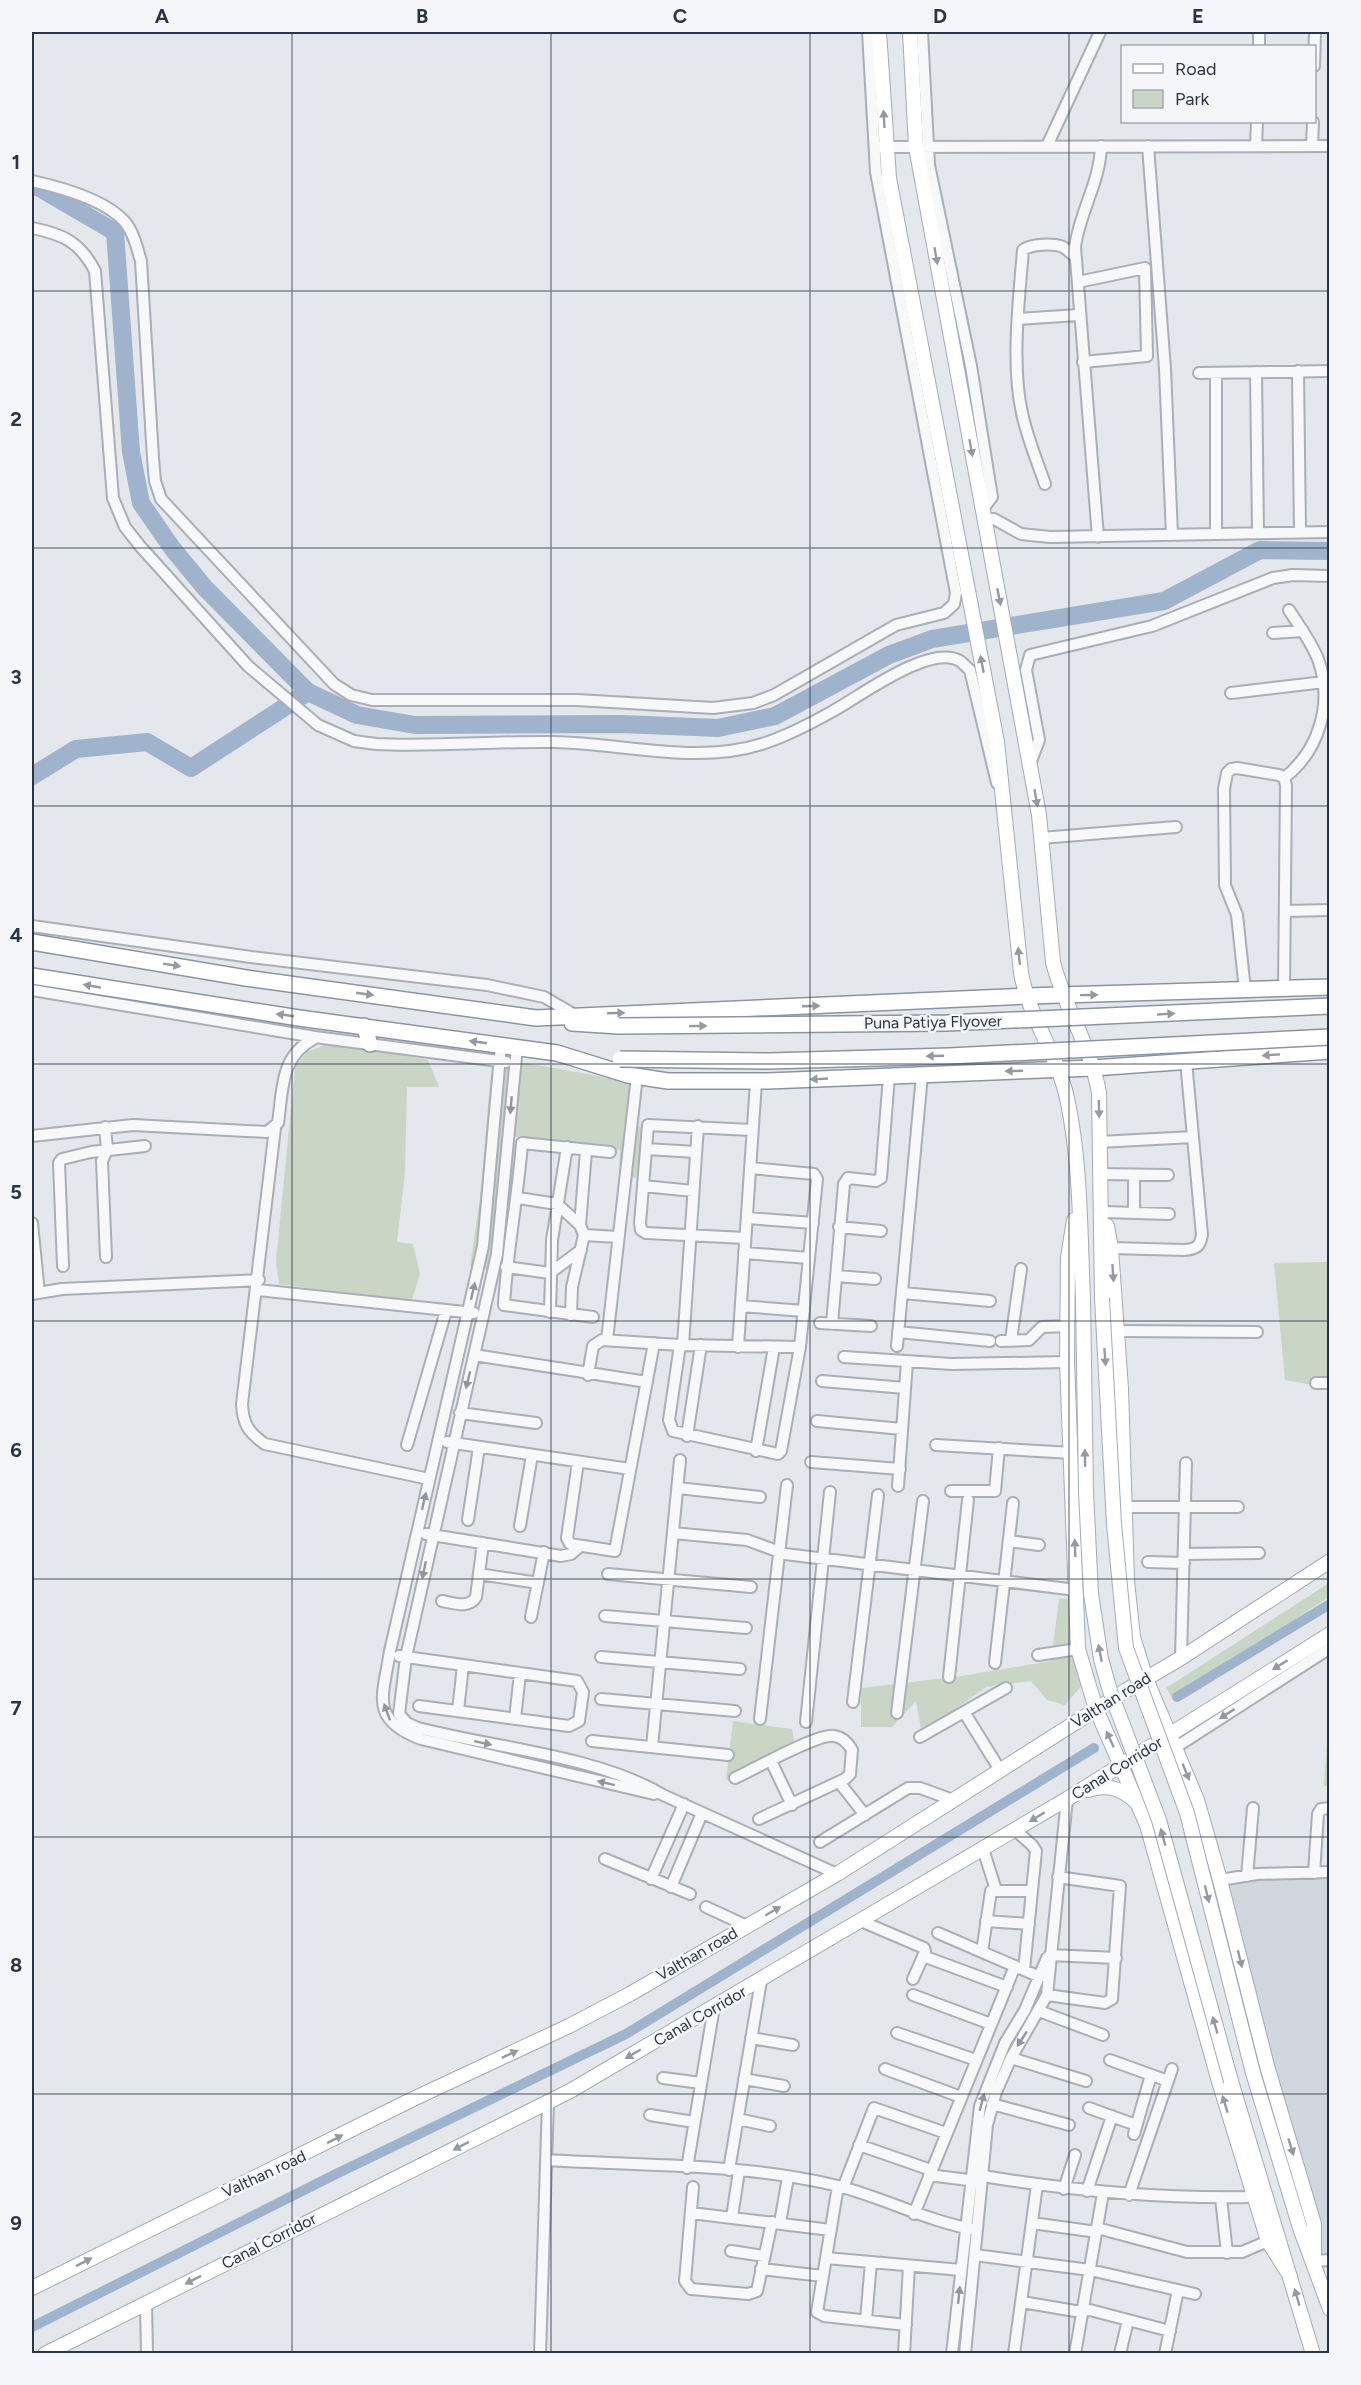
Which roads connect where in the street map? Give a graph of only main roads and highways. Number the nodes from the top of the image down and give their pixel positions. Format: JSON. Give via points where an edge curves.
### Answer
{"nodes":[{"id":1,"x":879,"y":32,"type":"edge"},
{"id":2,"x":910,"y":32,"type":"edge"},
{"id":3,"x":32,"y":942,"type":"edge"},
{"id":4,"x":32,"y":976,"type":"edge"},
{"id":5,"x":1329,"y":987,"type":"edge"},
{"id":6,"x":132,"y":993,"type":"junction"},
{"id":7,"x":1064,"y":995,"type":"junction"},
{"id":8,"x":1027,"y":996,"type":"junction"},
{"id":9,"x":1329,"y":1006,"type":"edge"},
{"id":10,"x":143,"y":1010,"type":"road end"},
{"id":11,"x":537,"y":1018,"type":"junction"},
{"id":12,"x":364,"y":1026,"type":"junction"},
{"id":13,"x":1329,"y":1037,"type":"edge"},
{"id":14,"x":370,"y":1044,"type":"road end"},
{"id":15,"x":1329,"y":1051,"type":"edge"},
{"id":16,"x":557,"y":1053,"type":"junction"},
{"id":17,"x":1094,"y":1068,"type":"junction"},
{"id":18,"x":1057,"y":1069,"type":"junction"},
{"id":19,"x":1078,"y":1191,"type":"junction"},
{"id":20,"x":1100,"y":1195,"type":"junction"},
{"id":21,"x":1329,"y":1562,"type":"edge"},
{"id":22,"x":1329,"y":1634,"type":"edge"},
{"id":23,"x":1146,"y":1679,"type":"junction"},
{"id":24,"x":1096,"y":1709,"type":"junction"},
{"id":25,"x":1173,"y":1741,"type":"junction"},
{"id":26,"x":1122,"y":1764,"type":"junction"},
{"id":27,"x":1066,"y":1799,"type":"junction"},
{"id":28,"x":1139,"y":1806,"type":"junction"},
{"id":29,"x":1314,"y":2261,"type":"junction"},
{"id":30,"x":1290,"y":2276,"type":"junction"},
{"id":31,"x":32,"y":2288,"type":"edge"},
{"id":32,"x":1329,"y":2309,"type":"edge"},
{"id":33,"x":45,"y":2354,"type":"edge"},
{"id":34,"x":1313,"y":2354,"type":"edge"}],
"edges":[{"from":8,"to":1,"type":"main road","one_way":true,"via":[[1021,973],[997,742],[880,147]]},
{"from":2,"to":7,"type":"main road","one_way":true,"via":[[922,147],[983,514],[1030,764],[1053,962]]},
{"from":3,"to":11,"type":"highway","one_way":true,"via":[[246,978]]},
{"from":6,"to":4,"type":"highway","one_way":true},
{"from":7,"to":5,"type":"highway","one_way":true},
{"from":6,"to":10,"type":"highway"},
{"from":12,"to":6,"type":"highway","one_way":true},
{"from":7,"to":8,"type":"highway"},
{"from":7,"to":17,"type":"main road"},
{"from":11,"to":8,"type":"highway","one_way":true},
{"from":8,"to":18,"type":"main road"},
{"from":11,"to":9,"type":"highway","name":"Puna Patiya Flyover","one_way":true,"bridge":true,"via":[[619,1026],[947,1023]]},
{"from":12,"to":14,"type":"highway"},
{"from":16,"to":12,"type":"highway","one_way":true},
{"from":13,"to":16,"type":"highway","name":"Puna Patiya Flyover","one_way":true,"bridge":true,"via":[[949,1056],[758,1061],[620,1059]]},
{"from":15,"to":17,"type":"highway","one_way":true},
{"from":18,"to":16,"type":"highway","one_way":true,"via":[[756,1082],[668,1081]]},
{"from":17,"to":18,"type":"highway"},
{"from":17,"to":20,"type":"main road","one_way":true,"via":[[1099,1093]]},
{"from":18,"to":19,"type":"main road","via":[[1067,1099]]},
{"from":24,"to":19,"type":"main road","one_way":true,"via":[[1078,1648],[1067,1362],[1068,1257]]},
{"from":30,"to":19,"type":"main road","one_way":true,"bridge":true,"via":[[1159,1820],[1101,1659],[1091,1594]]},
{"from":20,"to":23,"type":"main road","one_way":true,"via":[[1111,1248],[1121,1389],[1129,1617]]},
{"from":20,"to":29,"type":"main road","one_way":true,"bridge":true,"via":[[1114,1524],[1126,1648],[1187,1813],[1253,2073],[1300,2229]]},
{"from":21,"to":23,"type":"main road","name":"Valthan road"},
{"from":22,"to":25,"type":"main road","name":"Canal Corridor","one_way":true},
{"from":23,"to":24,"type":"main road","name":"Valthan road"},
{"from":23,"to":25,"type":"main road"},
{"from":26,"to":24,"type":"main road","one_way":true},
{"from":31,"to":24,"type":"main road","name":"Valthan road","one_way":true,"via":[[569,2026],[837,1874]]},
{"from":25,"to":26,"type":"main road","name":"Canal Corridor"},
{"from":25,"to":29,"type":"main road","one_way":true,"via":[[1197,1800],[1266,2066],[1314,2224]]},
{"from":26,"to":27,"type":"main road","name":"Canal Corridor"},
{"from":26,"to":28,"type":"main road"},
{"from":27,"to":28,"type":"main road","via":[[1101,1786],[1128,1794]]},
{"from":27,"to":33,"type":"main road","name":"Canal Corridor","one_way":true,"via":[[548,2102]]},
{"from":30,"to":28,"type":"main road","one_way":true,"via":[[1268,2241]]},
{"from":29,"to":32,"type":"main road"},
{"from":34,"to":30,"type":"main road","one_way":true}]}
